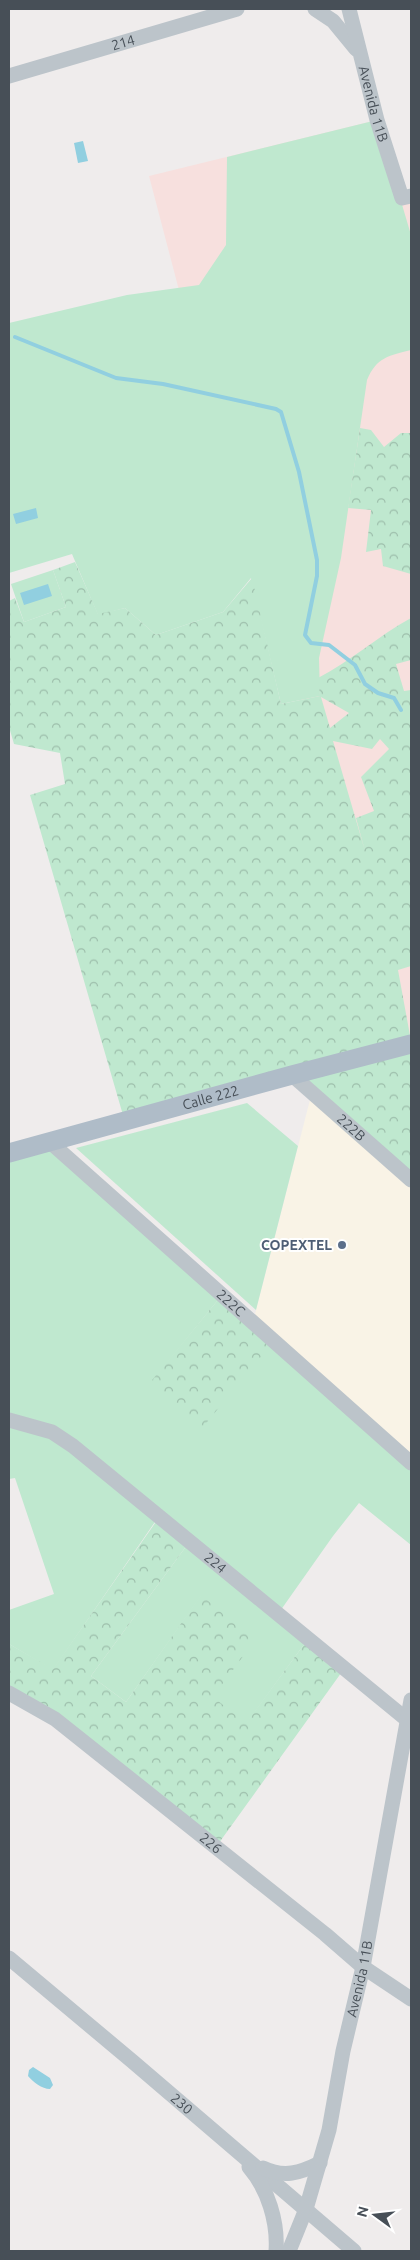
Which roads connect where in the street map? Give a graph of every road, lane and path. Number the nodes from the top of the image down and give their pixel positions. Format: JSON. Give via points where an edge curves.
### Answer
{"nodes":[{"id":1,"x":237,"y":9,"type":"edge"},
{"id":2,"x":315,"y":9,"type":"edge"},
{"id":3,"x":348,"y":9,"type":"edge"},
{"id":4,"x":359,"y":53,"type":"junction"},
{"id":5,"x":9,"y":76,"type":"edge"},
{"id":6,"x":406,"y":197,"type":"edge"},
{"id":7,"x":411,"y":1044,"type":"edge"},
{"id":8,"x":292,"y":1075,"type":"junction"},
{"id":9,"x":50,"y":1142,"type":"junction"},
{"id":10,"x":9,"y":1153,"type":"edge"},
{"id":11,"x":411,"y":1180,"type":"edge"},
{"id":12,"x":9,"y":1420,"type":"edge"},
{"id":13,"x":411,"y":1463,"type":"edge"},
{"id":14,"x":9,"y":1693,"type":"edge"},
{"id":15,"x":411,"y":1700,"type":"edge"},
{"id":16,"x":409,"y":1722,"type":"edge"},
{"id":17,"x":9,"y":1958,"type":"edge"},
{"id":18,"x":363,"y":1967,"type":"junction"},
{"id":19,"x":411,"y":1999,"type":"edge"},
{"id":20,"x":224,"y":2140,"type":"junction"},
{"id":21,"x":249,"y":2161,"type":"junction"},
{"id":22,"x":320,"y":2163,"type":"junction"},
{"id":23,"x":306,"y":2209,"type":"junction"},
{"id":24,"x":276,"y":2251,"type":"edge"},
{"id":25,"x":289,"y":2251,"type":"edge"},
{"id":26,"x":354,"y":2251,"type":"edge"}],
"edges":[{"from":1,"to":5,"type":"street","name":"214"},
{"from":2,"to":4,"type":"street","via":[[333,21]]},
{"from":3,"to":4,"type":"street","name":"Avenida 11B"},
{"from":4,"to":6,"type":"street","name":"Avenida 11B"},
{"from":7,"to":8,"type":"main road","name":"Calle 222"},
{"from":8,"to":9,"type":"main road","name":"Calle 222"},
{"from":8,"to":11,"type":"street","name":"222B"},
{"from":9,"to":10,"type":"main road","name":"Calle 222"},
{"from":9,"to":13,"type":"street","name":"222C"},
{"from":12,"to":16,"type":"street","name":"224","via":[[52,1432],[73,1446]]},
{"from":14,"to":18,"type":"street","name":"226","via":[[55,1719]]},
{"from":15,"to":16,"type":"street","name":"Avenida 11B"},
{"from":16,"to":18,"type":"street","name":"Avenida 11B"},
{"from":17,"to":20,"type":"street","name":"230"},
{"from":18,"to":19,"type":"street","name":"226"},
{"from":18,"to":22,"type":"street","name":"Avenida 11B"},
{"from":20,"to":21,"type":"street","name":"230"},
{"from":20,"to":24,"type":"street","via":[[251,2169],[264,2191],[275,2226]]},
{"from":21,"to":22,"type":"street","via":[[274,2173],[289,2175]]},
{"from":21,"to":23,"type":"street","name":"230"},
{"from":22,"to":23,"type":"street","name":"Avenida 11B"},
{"from":23,"to":25,"type":"street","name":"Avenida 11B"},
{"from":23,"to":26,"type":"street","name":"230"}]}
